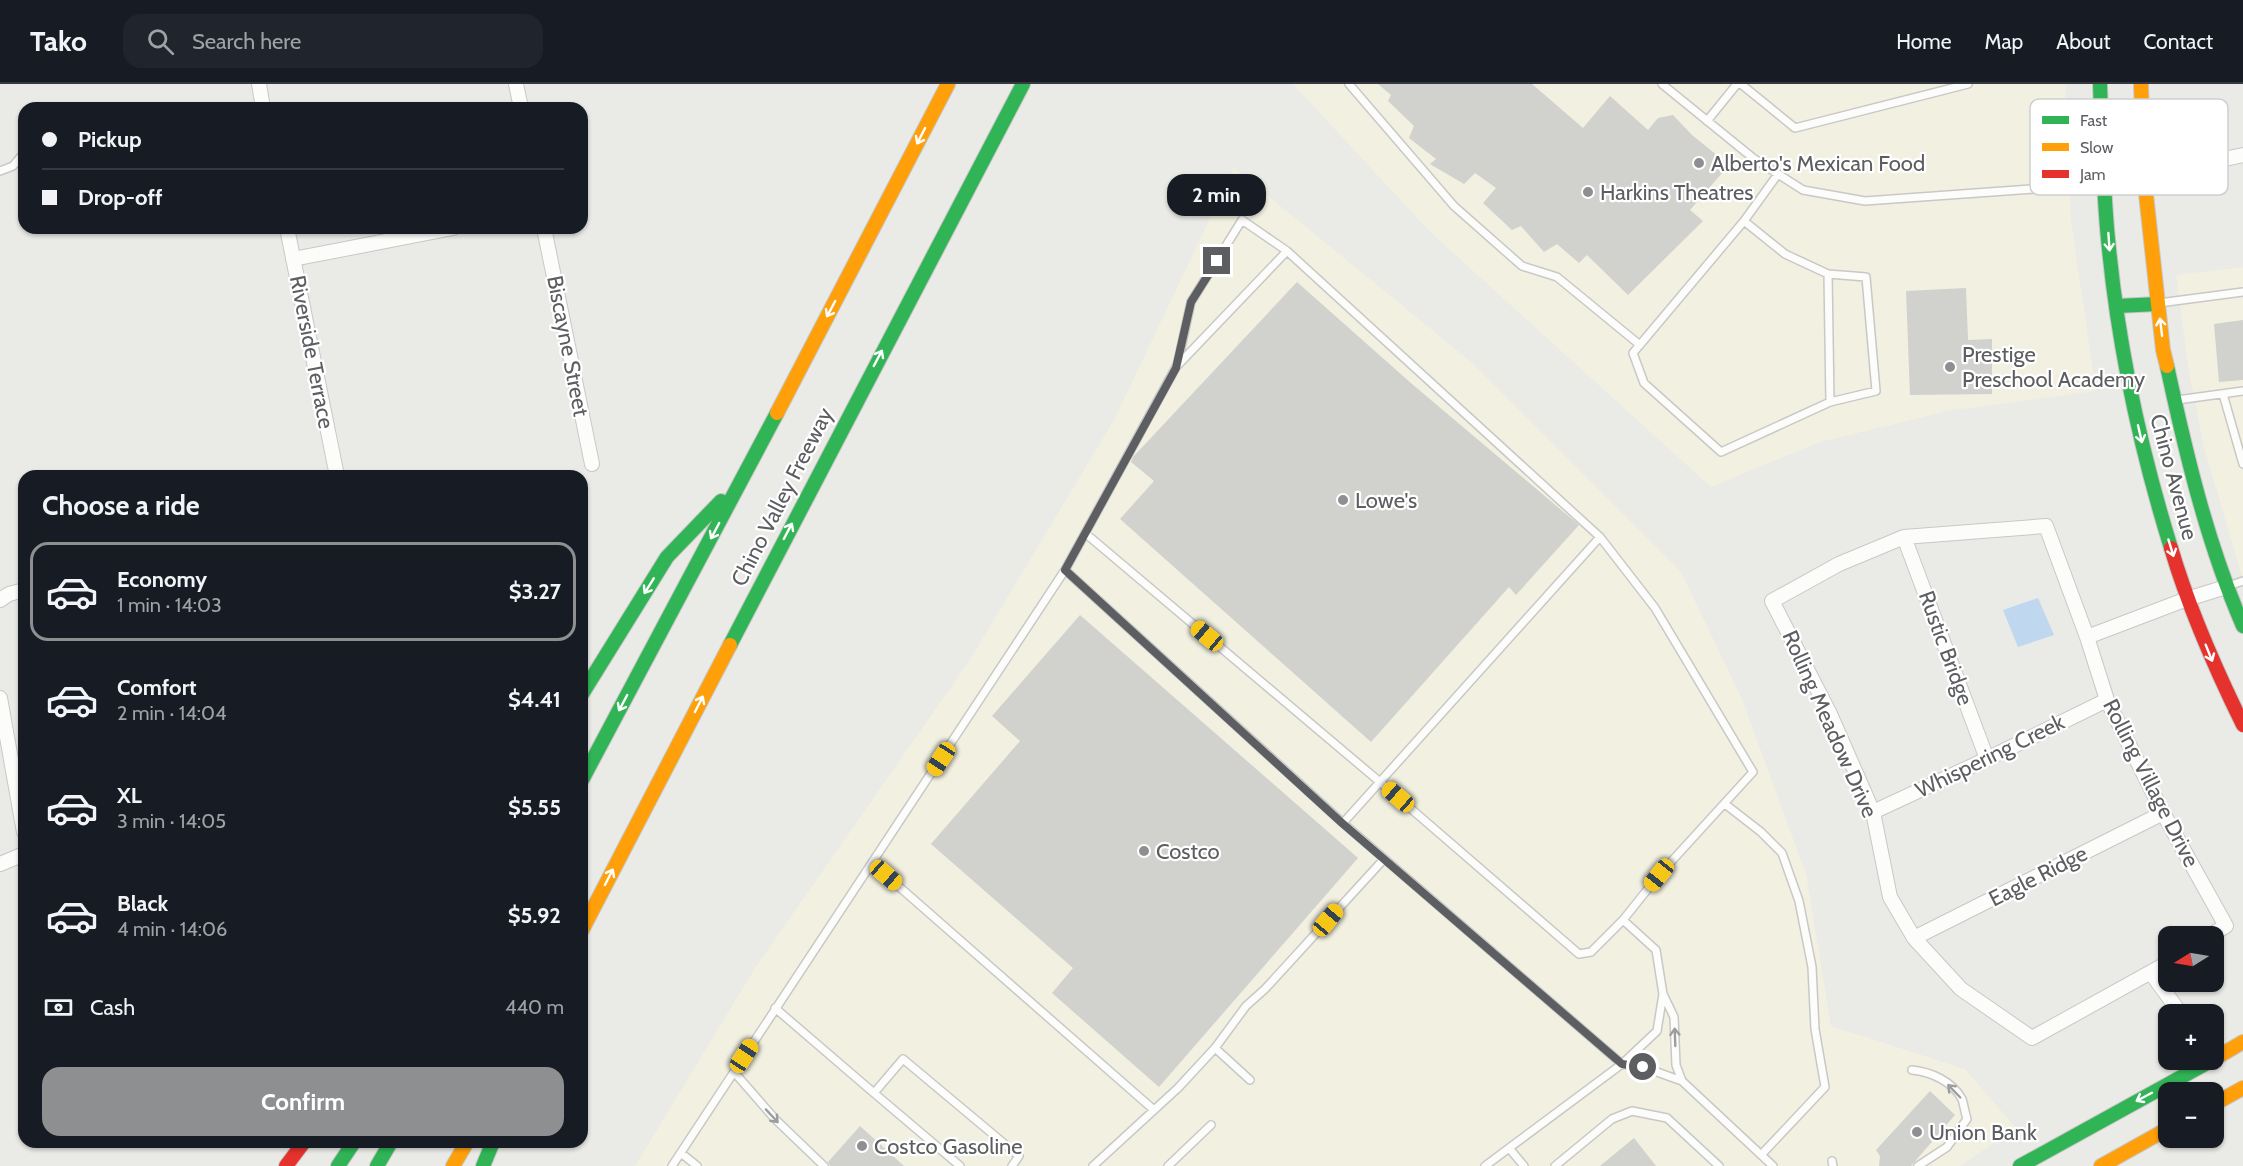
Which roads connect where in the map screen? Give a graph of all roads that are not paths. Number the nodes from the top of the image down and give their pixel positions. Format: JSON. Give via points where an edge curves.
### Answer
{"nodes":[{"id":1,"x":259,"y":84,"type":"edge"},
{"id":2,"x":516,"y":84,"type":"edge"},
{"id":3,"x":948,"y":84,"type":"edge"},
{"id":4,"x":1023,"y":84,"type":"edge"},
{"id":5,"x":1349,"y":84,"type":"edge"},
{"id":6,"x":1662,"y":84,"type":"edge"},
{"id":7,"x":1739,"y":84,"type":"edge"},
{"id":8,"x":1968,"y":84,"type":"edge"},
{"id":9,"x":2100,"y":84,"type":"edge"},
{"id":10,"x":2141,"y":84,"type":"edge"},
{"id":11,"x":2101,"y":99,"type":"edge"},
{"id":12,"x":2141,"y":99,"type":"edge"},
{"id":13,"x":262,"y":102,"type":"edge"},
{"id":14,"x":520,"y":102,"type":"edge"},
{"id":15,"x":1707,"y":121,"type":"junction"},
{"id":16,"x":2243,"y":155,"type":"edge"},
{"id":17,"x":2228,"y":158,"type":"edge"},
{"id":18,"x":18,"y":160,"type":"edge"},
{"id":19,"x":0,"y":171,"type":"edge"},
{"id":20,"x":1778,"y":174,"type":"junction"},
{"id":21,"x":2030,"y":189,"type":"edge"},
{"id":22,"x":2106,"y":195,"type":"edge"},
{"id":23,"x":2146,"y":195,"type":"edge"},
{"id":24,"x":1744,"y":221,"type":"junction"},
{"id":25,"x":288,"y":234,"type":"edge"},
{"id":26,"x":422,"y":234,"type":"edge"},
{"id":27,"x":545,"y":234,"type":"edge"},
{"id":28,"x":1287,"y":251,"type":"junction"},
{"id":29,"x":293,"y":259,"type":"junction"},
{"id":30,"x":1828,"y":273,"type":"junction"},
{"id":31,"x":2243,"y":292,"type":"edge"},
{"id":32,"x":2158,"y":304,"type":"junction"},
{"id":33,"x":2117,"y":306,"type":"junction"},
{"id":34,"x":1640,"y":345,"type":"junction"},
{"id":35,"x":1176,"y":368,"type":"junction"},
{"id":36,"x":2243,"y":392,"type":"edge"},
{"id":37,"x":2223,"y":394,"type":"junction"},
{"id":38,"x":2174,"y":400,"type":"junction"},
{"id":39,"x":1830,"y":402,"type":"junction"},
{"id":40,"x":591,"y":464,"type":"dead end"},
{"id":41,"x":2243,"y":464,"type":"edge"},
{"id":42,"x":336,"y":470,"type":"edge"},
{"id":43,"x":742,"y":480,"type":"junction"},
{"id":44,"x":1086,"y":533,"type":"junction"},
{"id":45,"x":1600,"y":537,"type":"junction"},
{"id":46,"x":1904,"y":537,"type":"junction"},
{"id":47,"x":1065,"y":570,"type":"junction"},
{"id":48,"x":2243,"y":581,"type":"edge"},
{"id":49,"x":2226,"y":587,"type":"junction"},
{"id":50,"x":18,"y":592,"type":"edge"},
{"id":51,"x":2187,"y":599,"type":"junction"},
{"id":52,"x":0,"y":600,"type":"edge"},
{"id":53,"x":2243,"y":626,"type":"edge"},
{"id":54,"x":2087,"y":637,"type":"junction"},
{"id":55,"x":588,"y":684,"type":"edge"},
{"id":56,"x":0,"y":698,"type":"edge"},
{"id":57,"x":2107,"y":700,"type":"junction"},
{"id":58,"x":2243,"y":725,"type":"edge"},
{"id":59,"x":1987,"y":759,"type":"junction"},
{"id":60,"x":588,"y":769,"type":"edge"},
{"id":61,"x":1380,"y":782,"type":"junction"},
{"id":62,"x":18,"y":798,"type":"edge"},
{"id":63,"x":1725,"y":804,"type":"junction"},
{"id":64,"x":1873,"y":812,"type":"junction"},
{"id":65,"x":2163,"y":813,"type":"junction"},
{"id":66,"x":1342,"y":823,"type":"junction"},
{"id":67,"x":18,"y":856,"type":"edge"},
{"id":68,"x":1384,"y":859,"type":"junction"},
{"id":69,"x":872,"y":863,"type":"junction"},
{"id":70,"x":0,"y":864,"type":"edge"},
{"id":71,"x":588,"y":918,"type":"edge"},
{"id":72,"x":1623,"y":920,"type":"junction"},
{"id":73,"x":2224,"y":927,"type":"edge"},
{"id":74,"x":1914,"y":938,"type":"junction"},
{"id":75,"x":2158,"y":969,"type":"edge"},
{"id":76,"x":2151,"y":973,"type":"junction"},
{"id":77,"x":1663,"y":994,"type":"junction"},
{"id":78,"x":2174,"y":1004,"type":"edge"},
{"id":79,"x":775,"y":1008,"type":"junction"},
{"id":80,"x":2243,"y":1042,"type":"edge"},
{"id":81,"x":1215,"y":1048,"type":"junction"},
{"id":82,"x":2224,"y":1053,"type":"edge"},
{"id":83,"x":1622,"y":1064,"type":"junction"},
{"id":84,"x":1912,"y":1070,"type":"dead end"},
{"id":85,"x":2194,"y":1070,"type":"edge"},
{"id":86,"x":734,"y":1072,"type":"junction"},
{"id":87,"x":1250,"y":1080,"type":"dead end"},
{"id":88,"x":1682,"y":1081,"type":"junction"},
{"id":89,"x":2243,"y":1088,"type":"edge"},
{"id":90,"x":874,"y":1093,"type":"junction"},
{"id":91,"x":2224,"y":1098,"type":"edge"},
{"id":92,"x":1154,"y":1110,"type":"junction"},
{"id":93,"x":1211,"y":1125,"type":"dead end"},
{"id":94,"x":2158,"y":1134,"type":"edge"},
{"id":95,"x":300,"y":1148,"type":"edge"},
{"id":96,"x":350,"y":1148,"type":"edge"},
{"id":97,"x":388,"y":1148,"type":"edge"},
{"id":98,"x":464,"y":1148,"type":"edge"},
{"id":99,"x":490,"y":1148,"type":"edge"},
{"id":100,"x":1509,"y":1148,"type":"junction"},
{"id":101,"x":681,"y":1153,"type":"junction"},
{"id":102,"x":1761,"y":1155,"type":"junction"},
{"id":103,"x":958,"y":1165,"type":"edge"},
{"id":104,"x":286,"y":1166,"type":"edge"},
{"id":105,"x":338,"y":1166,"type":"edge"},
{"id":106,"x":377,"y":1166,"type":"edge"},
{"id":107,"x":453,"y":1166,"type":"edge"},
{"id":108,"x":483,"y":1166,"type":"edge"},
{"id":109,"x":672,"y":1166,"type":"edge"},
{"id":110,"x":697,"y":1166,"type":"edge"},
{"id":111,"x":824,"y":1166,"type":"edge"},
{"id":112,"x":1012,"y":1166,"type":"edge"},
{"id":113,"x":1093,"y":1166,"type":"edge"},
{"id":114,"x":1168,"y":1166,"type":"edge"},
{"id":115,"x":1485,"y":1166,"type":"edge"},
{"id":116,"x":1524,"y":1166,"type":"edge"},
{"id":117,"x":1555,"y":1166,"type":"edge"},
{"id":118,"x":1719,"y":1166,"type":"edge"},
{"id":119,"x":1773,"y":1166,"type":"edge"},
{"id":120,"x":1918,"y":1166,"type":"edge"},
{"id":121,"x":2020,"y":1166,"type":"edge"},
{"id":122,"x":2101,"y":1166,"type":"edge"}],
"edges":[{"from":1,"to":13,"type":"street"},
{"from":2,"to":14,"type":"street"},
{"from":3,"to":43,"type":"main road","name":"Chino Valley Freeway","one_way":true},
{"from":71,"to":4,"type":"main road","name":"Chino Valley Freeway","one_way":true},
{"from":5,"to":34,"type":"lane","via":[[1454,206],[1522,266],[1557,277]]},
{"from":6,"to":15,"type":"lane"},
{"from":7,"to":8,"type":"lane","via":[[1795,128]]},
{"from":7,"to":15,"type":"lane"},
{"from":9,"to":11,"type":"main road","name":"Chino Avenue"},
{"from":10,"to":12,"type":"main road","name":"Chino Avenue"},
{"from":15,"to":20,"type":"lane"},
{"from":16,"to":17,"type":"street"},
{"from":18,"to":19,"type":"lane"},
{"from":20,"to":21,"type":"lane","via":[[1803,190],[1865,201]]},
{"from":20,"to":24,"type":"lane"},
{"from":22,"to":33,"type":"main road","name":"Chino Avenue","one_way":true},
{"from":23,"to":32,"type":"main road","name":"Chino Avenue"},
{"from":24,"to":30,"type":"lane","via":[[1785,254]]},
{"from":24,"to":34,"type":"lane"},
{"from":25,"to":29,"type":"street","name":"Riverside Terrace"},
{"from":26,"to":29,"type":"street"},
{"from":27,"to":40,"type":"street","name":"Biscayne Street"},
{"from":28,"to":35,"type":"lane"},
{"from":28,"to":35,"type":"lane","via":[[1242,220],[1191,302]]},
{"from":28,"to":45,"type":"lane"},
{"from":29,"to":42,"type":"street","name":"Riverside Terrace"},
{"from":30,"to":39,"type":"lane"},
{"from":30,"to":39,"type":"lane","via":[[1866,277],[1876,391]]},
{"from":31,"to":32,"type":"lane"},
{"from":32,"to":33,"type":"main road"},
{"from":38,"to":32,"type":"main road","name":"Chino Avenue","one_way":true},
{"from":33,"to":51,"type":"main road","name":"Chino Avenue","one_way":true,"via":[[2129,385],[2155,496]]},
{"from":34,"to":39,"type":"lane","via":[[1633,353],[1644,383],[1721,452]]},
{"from":35,"to":44,"type":"lane"},
{"from":36,"to":37,"type":"lane"},
{"from":37,"to":38,"type":"lane"},
{"from":37,"to":41,"type":"lane"},
{"from":38,"to":49,"type":"main road","name":"Chino Avenue","via":[[2189,466]]},
{"from":43,"to":55,"type":"main road","one_way":true,"via":[[667,558]]},
{"from":43,"to":60,"type":"main road","name":"Chino Valley Freeway","one_way":true},
{"from":44,"to":47,"type":"lane"},
{"from":44,"to":61,"type":"lane"},
{"from":45,"to":61,"type":"lane"},
{"from":45,"to":63,"type":"lane","via":[[1655,608],[1753,772]]},
{"from":46,"to":54,"type":"street","name":"Rolling Village Drive","via":[[2046,526]]},
{"from":46,"to":59,"type":"street","name":"Rustic Bridge"},
{"from":46,"to":64,"type":"street","name":"Rolling Meadow Drive","via":[[1839,564],[1772,601],[1830,714]]},
{"from":47,"to":66,"type":"lane"},
{"from":47,"to":69,"type":"lane"},
{"from":48,"to":49,"type":"lane"},
{"from":49,"to":51,"type":"street"},
{"from":49,"to":53,"type":"main road","name":"Chino Avenue"},
{"from":50,"to":52,"type":"street"},
{"from":51,"to":54,"type":"street"},
{"from":51,"to":58,"type":"main road","name":"Chino Avenue","one_way":true},
{"from":54,"to":57,"type":"street","name":"Rolling Village Drive"},
{"from":56,"to":62,"type":"street"},
{"from":57,"to":59,"type":"street","name":"Whispering Creek"},
{"from":57,"to":65,"type":"street","name":"Rolling Village Drive"},
{"from":59,"to":64,"type":"street","name":"Whispering Creek"},
{"from":61,"to":66,"type":"lane"},
{"from":61,"to":72,"type":"lane","via":[[1579,954],[1591,952]]},
{"from":63,"to":72,"type":"lane"},
{"from":63,"to":102,"type":"lane","via":[[1782,853],[1799,901],[1812,967],[1815,1029],[1825,1087]]},
{"from":64,"to":74,"type":"street","name":"Rolling Meadow Drive","via":[[1890,897]]},
{"from":65,"to":73,"type":"street","name":"Rolling Village Drive"},
{"from":65,"to":74,"type":"street","name":"Eagle Ridge"},
{"from":66,"to":68,"type":"lane"},
{"from":67,"to":70,"type":"street"},
{"from":68,"to":81,"type":"lane","via":[[1246,1006]]},
{"from":68,"to":83,"type":"lane"},
{"from":69,"to":79,"type":"lane"},
{"from":69,"to":92,"type":"lane"},
{"from":72,"to":77,"type":"lane","via":[[1656,950]]},
{"from":74,"to":76,"type":"street","name":"Rolling Meadow Drive","via":[[1961,989],[2032,1038]]},
{"from":75,"to":76,"type":"street"},
{"from":76,"to":78,"type":"street"},
{"from":77,"to":83,"type":"lane","via":[[1657,1031]]},
{"from":88,"to":77,"type":"lane","one_way":true,"via":[[1676,1065],[1674,1017]]},
{"from":79,"to":86,"type":"lane"},
{"from":79,"to":90,"type":"lane"},
{"from":80,"to":82,"type":"main road"},
{"from":81,"to":87,"type":"lane"},
{"from":81,"to":92,"type":"lane"},
{"from":83,"to":88,"type":"lane"},
{"from":83,"to":100,"type":"lane"},
{"from":120,"to":84,"type":"lane","one_way":true,"via":[[1947,1147],[1967,1119],[1961,1099],[1943,1080],[1928,1072]]},
{"from":85,"to":121,"type":"main road","one_way":true},
{"from":86,"to":101,"type":"lane"},
{"from":86,"to":111,"type":"lane","one_way":true},
{"from":88,"to":102,"type":"lane"},
{"from":89,"to":91,"type":"main road"},
{"from":90,"to":103,"type":"lane"},
{"from":90,"to":112,"type":"lane","via":[[903,1059],[1019,1156]]},
{"from":92,"to":113,"type":"lane"},
{"from":93,"to":114,"type":"lane"},
{"from":94,"to":122,"type":"main road"},
{"from":95,"to":104,"type":"main road"},
{"from":96,"to":105,"type":"main road"},
{"from":97,"to":106,"type":"main road"},
{"from":98,"to":107,"type":"main road"},
{"from":99,"to":108,"type":"main road"},
{"from":100,"to":115,"type":"lane"},
{"from":100,"to":116,"type":"lane"},
{"from":101,"to":109,"type":"lane"},
{"from":101,"to":110,"type":"lane"},
{"from":102,"to":119,"type":"lane"},
{"from":117,"to":118,"type":"lane","via":[[1612,1119],[1632,1111],[1666,1118]]}]}
